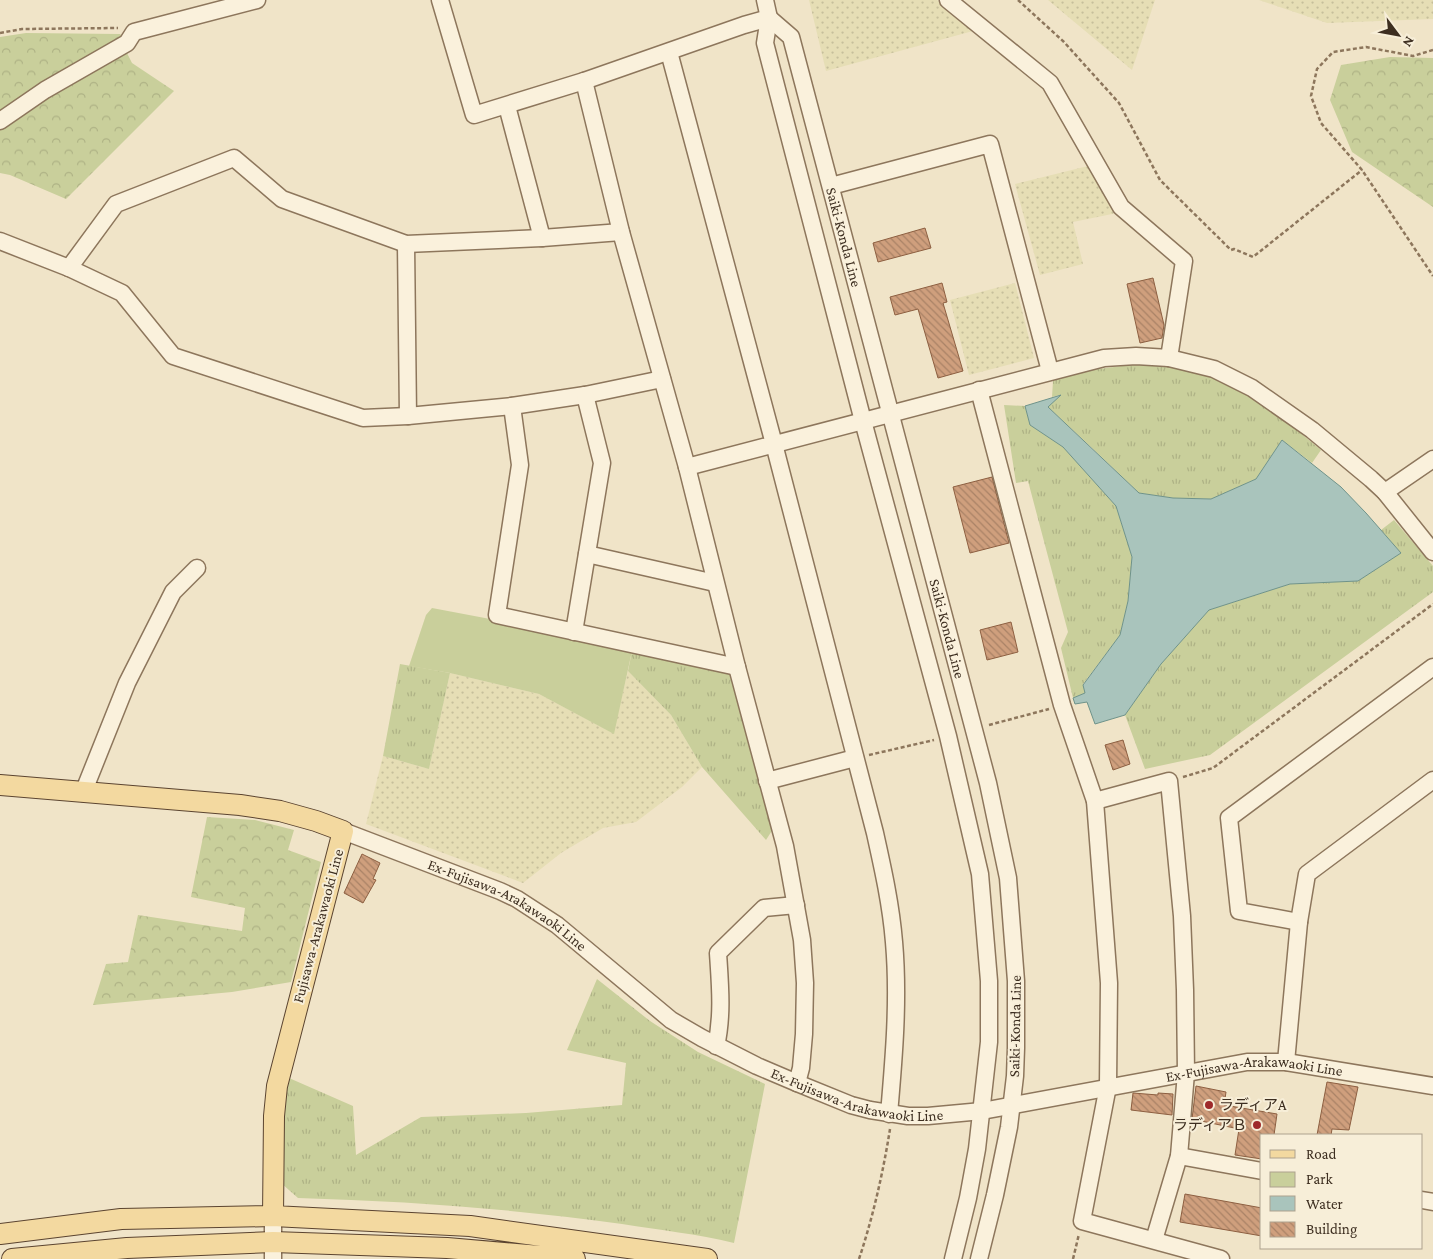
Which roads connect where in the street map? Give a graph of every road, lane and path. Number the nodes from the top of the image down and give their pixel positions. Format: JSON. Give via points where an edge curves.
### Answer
{"nodes":[{"id":1,"x":257,"y":0,"type":"edge"},
{"id":2,"x":440,"y":0,"type":"edge"},
{"id":3,"x":765,"y":0,"type":"edge"},
{"id":4,"x":948,"y":0,"type":"edge"},
{"id":5,"x":1018,"y":0,"type":"edge"},
{"id":6,"x":769,"y":18,"type":"junction"},
{"id":7,"x":134,"y":32,"type":"junction"},
{"id":8,"x":0,"y":34,"type":"edge"},
{"id":9,"x":1433,"y":50,"type":"edge"},
{"id":10,"x":669,"y":52,"type":"junction"},
{"id":11,"x":584,"y":81,"type":"junction"},
{"id":12,"x":507,"y":106,"type":"junction"},
{"id":13,"x":0,"y":121,"type":"edge"},
{"id":14,"x":1362,"y":170,"type":"junction"},
{"id":15,"x":831,"y":186,"type":"junction"},
{"id":16,"x":621,"y":232,"type":"junction"},
{"id":17,"x":542,"y":238,"type":"junction"},
{"id":18,"x":0,"y":240,"type":"edge"},
{"id":19,"x":406,"y":244,"type":"junction"},
{"id":20,"x":69,"y":268,"type":"junction"},
{"id":21,"x":1433,"y":276,"type":"edge"},
{"id":22,"x":1170,"y":358,"type":"junction"},
{"id":23,"x":1050,"y":371,"type":"junction"},
{"id":24,"x":662,"y":379,"type":"junction"},
{"id":25,"x":979,"y":390,"type":"junction"},
{"id":26,"x":585,"y":395,"type":"junction"},
{"id":27,"x":512,"y":406,"type":"junction"},
{"id":28,"x":891,"y":414,"type":"junction"},
{"id":29,"x":408,"y":416,"type":"junction"},
{"id":30,"x":863,"y":421,"type":"junction"},
{"id":31,"x":774,"y":444,"type":"junction"},
{"id":32,"x":1433,"y":459,"type":"edge"},
{"id":33,"x":687,"y":467,"type":"junction"},
{"id":34,"x":1385,"y":492,"type":"junction"},
{"id":35,"x":1433,"y":552,"type":"edge"},
{"id":36,"x":587,"y":554,"type":"junction"},
{"id":37,"x":197,"y":568,"type":"dead end"},
{"id":38,"x":716,"y":583,"type":"junction"},
{"id":39,"x":1433,"y":604,"type":"edge"},
{"id":40,"x":574,"y":632,"type":"junction"},
{"id":41,"x":737,"y":667,"type":"junction"},
{"id":42,"x":1433,"y":667,"type":"edge"},
{"id":43,"x":1062,"y":705,"type":"junction"},
{"id":44,"x":986,"y":726,"type":"dead end"},
{"id":45,"x":934,"y":740,"type":"dead end"},
{"id":46,"x":855,"y":758,"type":"junction"},
{"id":47,"x":1169,"y":780,"type":"junction"},
{"id":48,"x":767,"y":781,"type":"junction"},
{"id":49,"x":1432,"y":784,"type":"edge"},
{"id":50,"x":0,"y":786,"type":"edge"},
{"id":51,"x":84,"y":793,"type":"junction"},
{"id":52,"x":1095,"y":801,"type":"junction"},
{"id":53,"x":343,"y":831,"type":"junction"},
{"id":54,"x":796,"y":905,"type":"junction"},
{"id":55,"x":1299,"y":922,"type":"junction"},
{"id":56,"x":716,"y":1046,"type":"junction"},
{"id":57,"x":1286,"y":1062,"type":"junction"},
{"id":58,"x":1186,"y":1073,"type":"junction"},
{"id":59,"x":797,"y":1083,"type":"junction"},
{"id":60,"x":1108,"y":1086,"type":"junction"},
{"id":61,"x":1433,"y":1086,"type":"edge"},
{"id":62,"x":1012,"y":1106,"type":"junction"},
{"id":63,"x":982,"y":1110,"type":"junction"},
{"id":64,"x":890,"y":1118,"type":"junction"},
{"id":65,"x":1180,"y":1156,"type":"junction"},
{"id":66,"x":1260,"y":1171,"type":"edge"},
{"id":67,"x":273,"y":1216,"type":"junction"},
{"id":68,"x":1082,"y":1221,"type":"junction"},
{"id":69,"x":0,"y":1234,"type":"edge"},
{"id":70,"x":1154,"y":1240,"type":"junction"},
{"id":71,"x":273,"y":1251,"type":"edge"},
{"id":72,"x":12,"y":1259,"type":"edge"},
{"id":73,"x":575,"y":1259,"type":"edge"},
{"id":74,"x":707,"y":1259,"type":"edge"},
{"id":75,"x":858,"y":1259,"type":"edge"},
{"id":76,"x":953,"y":1259,"type":"edge"},
{"id":77,"x":979,"y":1259,"type":"edge"},
{"id":78,"x":1073,"y":1259,"type":"edge"},
{"id":79,"x":1221,"y":1259,"type":"edge"}],
"edges":[{"from":1,"to":7,"type":"street"},
{"from":2,"to":12,"type":"street","via":[[474,115]]},
{"from":3,"to":6,"type":"street","name":"Saiki-Konda Line"},
{"from":4,"to":22,"type":"street","via":[[1050,83],[1121,207],[1184,261]]},
{"from":5,"to":14,"type":"path","via":[[1064,42],[1119,103],[1160,180],[1231,250],[1253,257]]},
{"from":6,"to":10,"type":"street"},
{"from":6,"to":15,"type":"street","name":"Saiki-Konda Line","via":[[791,37]]},
{"from":6,"to":30,"type":"street","name":"Saiki-Konda Line","via":[[765,44]]},
{"from":7,"to":8,"type":"path","via":[[122,28],[22,29]]},
{"from":7,"to":13,"type":"street","via":[[127,43],[45,90]]},
{"from":9,"to":14,"type":"path","via":[[1413,56],[1366,46],[1333,52],[1317,69],[1312,96],[1322,123]]},
{"from":10,"to":11,"type":"street"},
{"from":10,"to":31,"type":"street"},
{"from":11,"to":12,"type":"street"},
{"from":11,"to":16,"type":"street"},
{"from":12,"to":17,"type":"street"},
{"from":14,"to":21,"type":"path"},
{"from":15,"to":23,"type":"street","via":[[990,144]]},
{"from":15,"to":28,"type":"street","name":"Saiki-Konda Line"},
{"from":16,"to":17,"type":"street"},
{"from":16,"to":24,"type":"street"},
{"from":17,"to":19,"type":"street"},
{"from":18,"to":20,"type":"street"},
{"from":19,"to":20,"type":"street","via":[[282,199],[234,158],[116,204]]},
{"from":19,"to":29,"type":"street"},
{"from":20,"to":29,"type":"street","via":[[122,293],[173,356],[363,418]]},
{"from":22,"to":23,"type":"street","via":[[1104,358]]},
{"from":22,"to":34,"type":"street","via":[[1214,369],[1252,388],[1312,430]]},
{"from":23,"to":25,"type":"street"},
{"from":24,"to":26,"type":"street"},
{"from":24,"to":33,"type":"street"},
{"from":25,"to":28,"type":"street"},
{"from":25,"to":43,"type":"street"},
{"from":26,"to":27,"type":"street"},
{"from":26,"to":36,"type":"street","via":[[602,463]]},
{"from":27,"to":29,"type":"street"},
{"from":27,"to":40,"type":"street","via":[[520,465],[497,616]]},
{"from":28,"to":30,"type":"street"},
{"from":28,"to":62,"type":"street","name":"Saiki-Konda Line","via":[[988,783],[1008,878],[1016,981]]},
{"from":30,"to":31,"type":"street"},
{"from":30,"to":63,"type":"street","name":"Saiki-Konda Line","via":[[948,736],[980,874],[990,981],[990,1042]]},
{"from":31,"to":33,"type":"street"},
{"from":31,"to":46,"type":"street"},
{"from":32,"to":34,"type":"street"},
{"from":33,"to":38,"type":"street"},
{"from":34,"to":35,"type":"street"},
{"from":36,"to":38,"type":"street"},
{"from":36,"to":40,"type":"street"},
{"from":37,"to":51,"type":"street","via":[[173,592],[128,683]]},
{"from":38,"to":41,"type":"street"},
{"from":39,"to":47,"type":"path","via":[[1212,768]]},
{"from":40,"to":41,"type":"street"},
{"from":41,"to":48,"type":"street"},
{"from":42,"to":55,"type":"street","via":[[1229,818],[1239,911]]},
{"from":43,"to":44,"type":"path"},
{"from":43,"to":52,"type":"street"},
{"from":45,"to":46,"type":"path"},
{"from":46,"to":48,"type":"street"},
{"from":46,"to":64,"type":"street","via":[[888,894],[894,943],[896,1024]]},
{"from":47,"to":52,"type":"street"},
{"from":47,"to":58,"type":"street","via":[[1182,916]]},
{"from":48,"to":54,"type":"street","via":[[785,846]]},
{"from":49,"to":55,"type":"street","via":[[1306,874]]},
{"from":50,"to":51,"type":"main road","name":"Fujisawa-Arakawaoki Line"},
{"from":51,"to":53,"type":"main road","name":"Fujisawa-Arakawaoki Line","via":[[240,805],[289,814]]},
{"from":52,"to":60,"type":"street","via":[[1109,982]]},
{"from":53,"to":56,"type":"street","name":"Ex-Fujisawa-Arakawaoki Line","via":[[498,897],[517,899],[557,926],[671,1020]]},
{"from":53,"to":67,"type":"main road","name":"Fujisawa-Arakawaoki Line","via":[[277,1086]]},
{"from":54,"to":56,"type":"street","via":[[764,908],[718,953],[721,997]]},
{"from":54,"to":59,"type":"street","via":[[805,983],[804,1034]]},
{"from":55,"to":57,"type":"street"},
{"from":56,"to":59,"type":"street","name":"Ex-Fujisawa-Arakawaoki Line"},
{"from":57,"to":58,"type":"street","name":"Ex-Fujisawa-Arakawaoki Line","via":[[1246,1062]]},
{"from":57,"to":61,"type":"street","name":"Ex-Fujisawa-Arakawaoki Line"},
{"from":58,"to":60,"type":"street","name":"Ex-Fujisawa-Arakawaoki Line"},
{"from":58,"to":65,"type":"street"},
{"from":59,"to":64,"type":"street","name":"Ex-Fujisawa-Arakawaoki Line"},
{"from":60,"to":62,"type":"street","name":"Ex-Fujisawa-Arakawaoki Line"},
{"from":60,"to":68,"type":"street"},
{"from":62,"to":63,"type":"street","name":"Ex-Fujisawa-Arakawaoki Line"},
{"from":62,"to":77,"type":"street","name":"Saiki-Konda Line"},
{"from":63,"to":64,"type":"street","name":"Ex-Fujisawa-Arakawaoki Line"},
{"from":63,"to":76,"type":"street","name":"Saiki-Konda Line","via":[[968,1198]]},
{"from":64,"to":75,"type":"path","via":[[884,1167]]},
{"from":65,"to":66,"type":"street"},
{"from":65,"to":70,"type":"street"},
{"from":67,"to":69,"type":"main road","via":[[121,1219]]},
{"from":67,"to":71,"type":"street"},
{"from":67,"to":74,"type":"main road","via":[[470,1226]]},
{"from":68,"to":70,"type":"street"},
{"from":68,"to":78,"type":"path"},
{"from":70,"to":79,"type":"street"},
{"from":71,"to":72,"type":"main road","via":[[126,1248]]},
{"from":71,"to":73,"type":"main road","via":[[447,1248]]}]}
